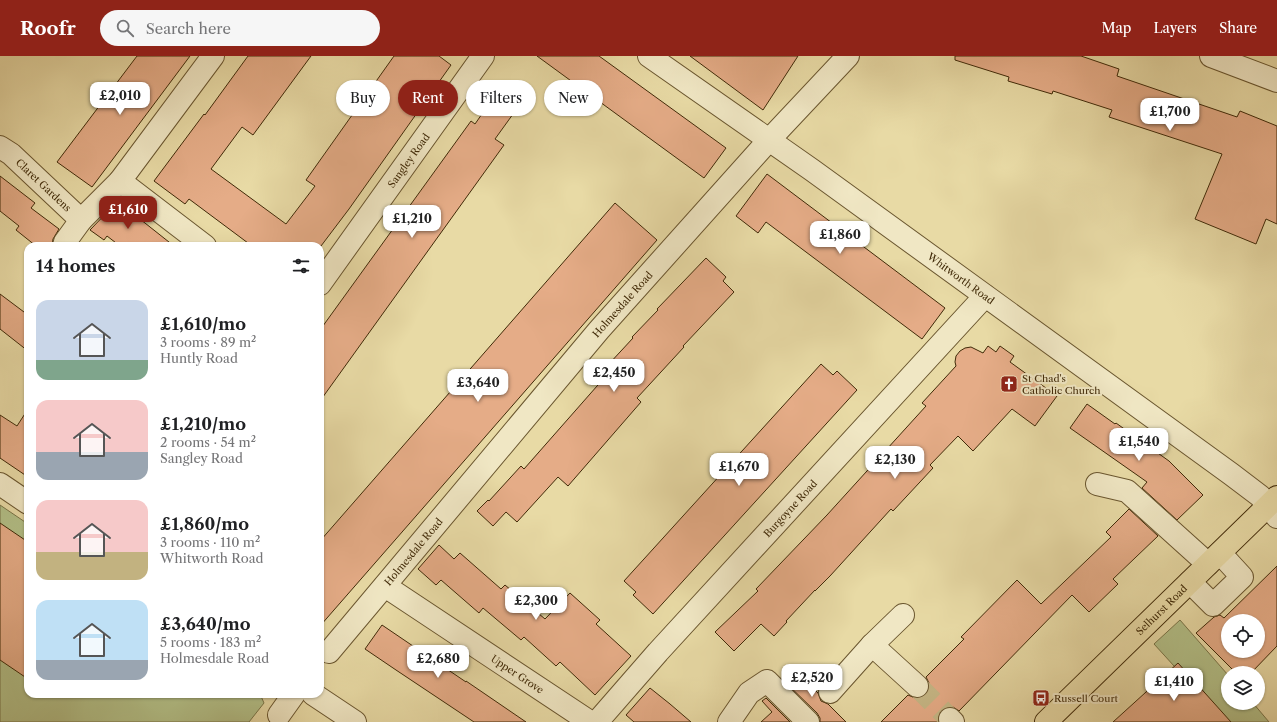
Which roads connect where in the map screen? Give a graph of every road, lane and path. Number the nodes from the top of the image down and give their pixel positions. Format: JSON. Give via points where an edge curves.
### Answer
{"nodes":[{"id":1,"x":213,"y":56,"type":"edge"},
{"id":2,"x":483,"y":56,"type":"edge"},
{"id":3,"x":649,"y":56,"type":"edge"},
{"id":4,"x":848,"y":56,"type":"edge"},
{"id":5,"x":1211,"y":56,"type":"edge"},
{"id":6,"x":1277,"y":81,"type":"edge"},
{"id":7,"x":769,"y":140,"type":"junction"},
{"id":8,"x":4,"y":155,"type":"edge"},
{"id":9,"x":120,"y":181,"type":"junction"},
{"id":10,"x":82,"y":220,"type":"junction"},
{"id":11,"x":65,"y":242,"type":"edge"},
{"id":12,"x":200,"y":242,"type":"edge"},
{"id":13,"x":324,"y":278,"type":"edge"},
{"id":14,"x":985,"y":296,"type":"junction"},
{"id":15,"x":0,"y":484,"type":"edge"},
{"id":16,"x":1097,"y":484,"type":"dead end"},
{"id":17,"x":24,"y":500,"type":"edge"},
{"id":18,"x":1274,"y":507,"type":"edge"},
{"id":19,"x":1214,"y":559,"type":"junction"},
{"id":20,"x":1190,"y":582,"type":"junction"},
{"id":21,"x":385,"y":586,"type":"junction"},
{"id":22,"x":903,"y":615,"type":"dead end"},
{"id":23,"x":872,"y":645,"type":"junction"},
{"id":24,"x":324,"y":657,"type":"edge"},
{"id":25,"x":917,"y":686,"type":"tunnel mouth"},
{"id":26,"x":830,"y":692,"type":"dead end"},
{"id":27,"x":291,"y":698,"type":"edge"},
{"id":28,"x":319,"y":698,"type":"edge"},
{"id":29,"x":279,"y":715,"type":"dead end"},
{"id":30,"x":735,"y":719,"type":"edge"},
{"id":31,"x":355,"y":722,"type":"edge"},
{"id":32,"x":590,"y":722,"type":"edge"},
{"id":33,"x":597,"y":722,"type":"edge"},
{"id":34,"x":808,"y":722,"type":"edge"},
{"id":35,"x":1046,"y":722,"type":"edge"}],
"edges":[{"from":1,"to":9,"type":"street"},
{"from":2,"to":13,"type":"street","name":"Sangley Road"},
{"from":3,"to":7,"type":"street","name":"Whitworth Road"},
{"from":4,"to":7,"type":"street","name":"Holmesdale Road"},
{"from":5,"to":6,"type":"street"},
{"from":7,"to":14,"type":"street","name":"Whitworth Road"},
{"from":7,"to":21,"type":"street","name":"Holmesdale Road","via":[[599,330]]},
{"from":8,"to":10,"type":"street","name":"Claret Gardens"},
{"from":9,"to":10,"type":"street"},
{"from":9,"to":12,"type":"street"},
{"from":10,"to":11,"type":"street"},
{"from":14,"to":18,"type":"street","name":"Whitworth Road"},
{"from":14,"to":33,"type":"street","name":"Burgoyne Road","via":[[658,652]]},
{"from":15,"to":17,"type":"street"},
{"from":16,"to":19,"type":"street","via":[[1127,491]]},
{"from":18,"to":19,"type":"main road","name":"Selhurst Road"},
{"from":19,"to":20,"type":"main road","name":"Selhurst Road"},
{"from":19,"to":20,"type":"street","via":[[1242,577],[1213,605]]},
{"from":20,"to":35,"type":"main road","name":"Selhurst Road"},
{"from":21,"to":24,"type":"street","name":"Holmesdale Road"},
{"from":21,"to":32,"type":"street","name":"Upper Grove"},
{"from":22,"to":23,"type":"street"},
{"from":23,"to":25,"type":"street"},
{"from":23,"to":26,"type":"street"},
{"from":27,"to":29,"type":"street"},
{"from":28,"to":31,"type":"street"},
{"from":30,"to":34,"type":"street","via":[[749,693],[767,681]]}]}
